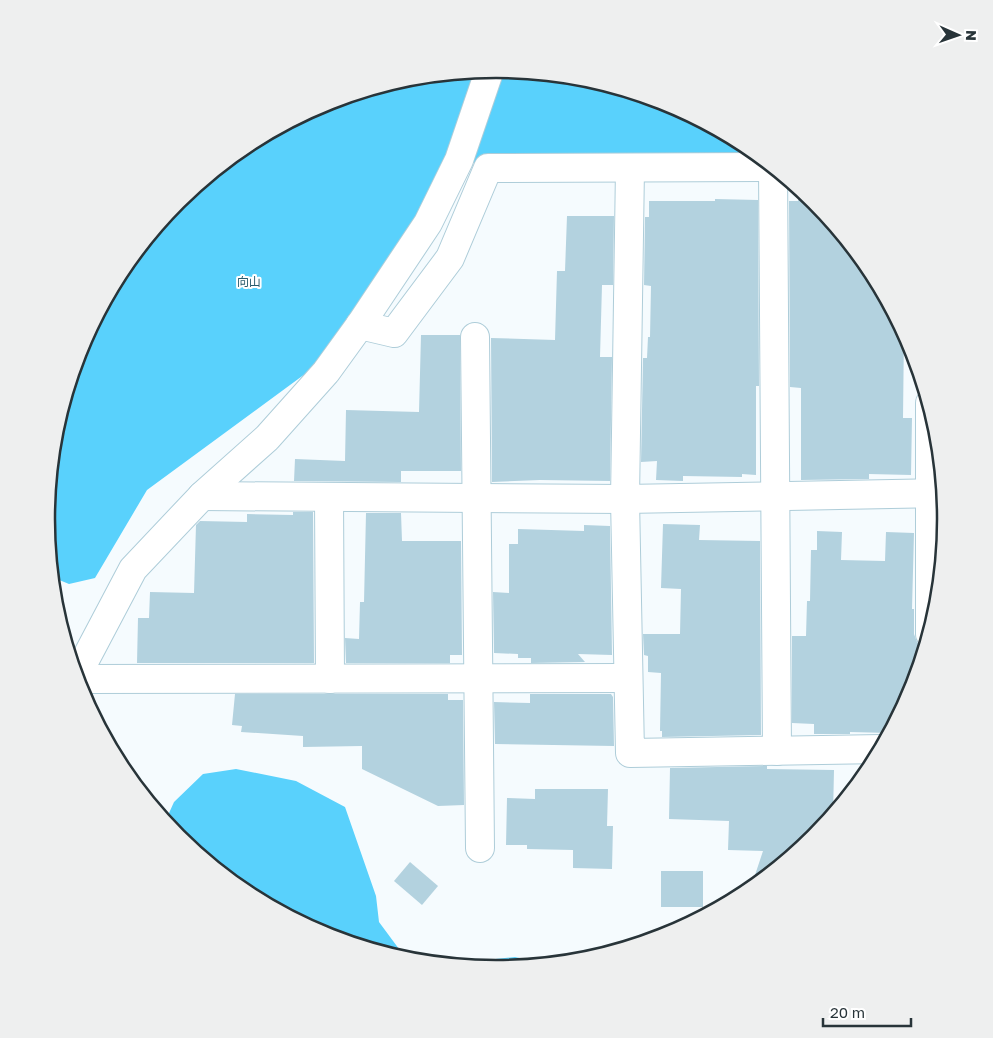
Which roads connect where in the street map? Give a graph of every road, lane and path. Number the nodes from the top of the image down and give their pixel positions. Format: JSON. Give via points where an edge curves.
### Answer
{"nodes":[{"id":1,"x":487,"y":78,"type":"edge"},
{"id":2,"x":762,"y":167,"type":"edge"},
{"id":3,"x":630,"y":168,"type":"junction"},
{"id":4,"x":773,"y":175,"type":"edge"},
{"id":5,"x":360,"y":324,"type":"junction"},
{"id":6,"x":475,"y":337,"type":"dead end"},
{"id":7,"x":937,"y":493,"type":"edge"},
{"id":8,"x":202,"y":496,"type":"junction"},
{"id":9,"x":774,"y":496,"type":"junction"},
{"id":10,"x":329,"y":497,"type":"junction"},
{"id":11,"x":475,"y":498,"type":"junction"},
{"id":12,"x":626,"y":499,"type":"junction"},
{"id":13,"x":932,"y":590,"type":"edge"},
{"id":14,"x":81,"y":669,"type":"edge"},
{"id":15,"x":85,"y":678,"type":"edge"},
{"id":16,"x":628,"y":678,"type":"junction"},
{"id":17,"x":330,"y":679,"type":"junction"},
{"id":18,"x":478,"y":679,"type":"junction"},
{"id":19,"x":873,"y":749,"type":"edge"},
{"id":20,"x":777,"y":751,"type":"junction"},
{"id":21,"x":480,"y":848,"type":"dead end"}],
"edges":[{"from":1,"to":5,"type":"street","via":[[459,160],[428,223]]},
{"from":2,"to":3,"type":"street"},
{"from":3,"to":5,"type":"street","via":[[488,168],[450,258],[394,333]]},
{"from":3,"to":12,"type":"street"},
{"from":4,"to":9,"type":"street"},
{"from":5,"to":8,"type":"street","via":[[326,372],[267,438]]},
{"from":6,"to":11,"type":"street"},
{"from":7,"to":9,"type":"street"},
{"from":7,"to":13,"type":"street"},
{"from":8,"to":10,"type":"street"},
{"from":8,"to":14,"type":"street","via":[[133,569]]},
{"from":9,"to":12,"type":"street"},
{"from":9,"to":20,"type":"street"},
{"from":10,"to":11,"type":"street"},
{"from":10,"to":17,"type":"street"},
{"from":11,"to":12,"type":"street"},
{"from":11,"to":18,"type":"street"},
{"from":12,"to":16,"type":"street"},
{"from":15,"to":17,"type":"street"},
{"from":16,"to":18,"type":"street"},
{"from":16,"to":20,"type":"street","via":[[630,753]]},
{"from":17,"to":18,"type":"street"},
{"from":18,"to":21,"type":"street"},
{"from":19,"to":20,"type":"street"}]}
